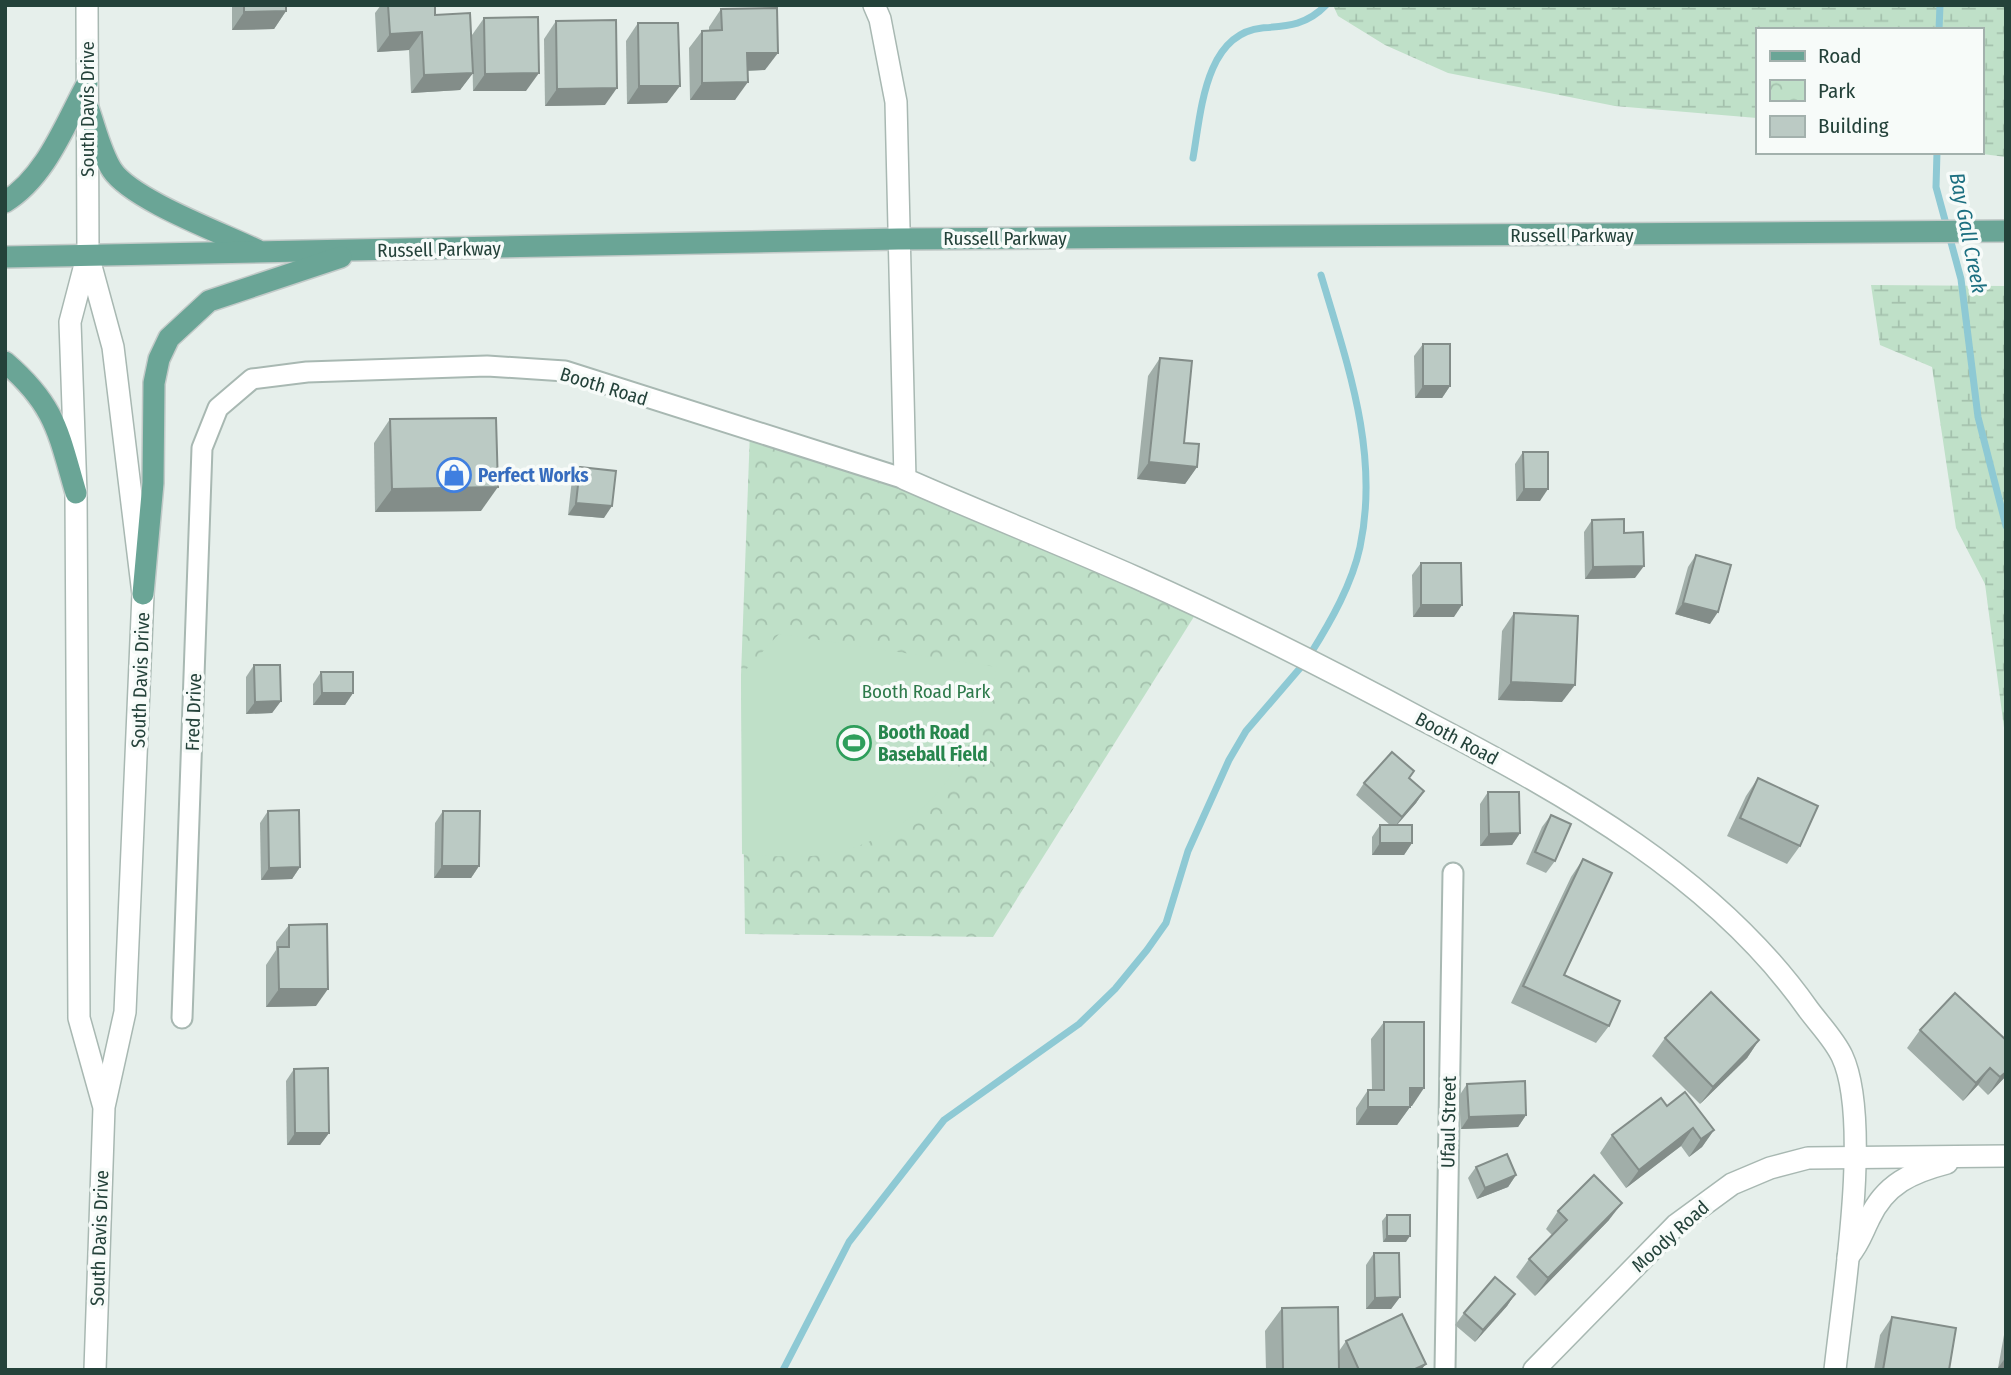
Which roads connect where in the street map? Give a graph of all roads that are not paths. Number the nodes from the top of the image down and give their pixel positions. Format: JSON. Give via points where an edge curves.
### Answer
{"nodes":[{"id":1,"x":87,"y":5,"type":"edge"},
{"id":2,"x":873,"y":5,"type":"edge"},
{"id":3,"x":87,"y":94,"type":"junction"},
{"id":4,"x":5,"y":202,"type":"edge"},
{"id":5,"x":2006,"y":231,"type":"edge"},
{"id":6,"x":898,"y":239,"type":"junction"},
{"id":7,"x":364,"y":250,"type":"junction"},
{"id":8,"x":262,"y":252,"type":"junction"},
{"id":9,"x":88,"y":254,"type":"junction"},
{"id":10,"x":5,"y":257,"type":"edge"},
{"id":11,"x":5,"y":362,"type":"edge"},
{"id":12,"x":218,"y":408,"type":"joint"},
{"id":13,"x":905,"y":479,"type":"junction"},
{"id":14,"x":76,"y":493,"type":"junction"},
{"id":15,"x":143,"y":594,"type":"junction"},
{"id":16,"x":1453,"y":873,"type":"dead end"},
{"id":17,"x":182,"y":1018,"type":"dead end"},
{"id":18,"x":104,"y":1107,"type":"junction"},
{"id":19,"x":2006,"y":1156,"type":"edge"},
{"id":20,"x":1854,"y":1157,"type":"junction"},
{"id":21,"x":1973,"y":1157,"type":"junction"},
{"id":22,"x":1848,"y":1257,"type":"junction"},
{"id":23,"x":95,"y":1370,"type":"edge"},
{"id":24,"x":1445,"y":1370,"type":"edge"},
{"id":25,"x":1534,"y":1370,"type":"edge"},
{"id":26,"x":1835,"y":1370,"type":"edge"}],
"edges":[{"from":1,"to":3,"type":"street","name":"South Davis Drive"},
{"from":2,"to":6,"type":"street","via":[[880,19],[896,102]]},
{"from":3,"to":4,"type":"main road","via":[[47,159],[23,190]]},
{"from":3,"to":8,"type":"main road","via":[[106,157],[121,180]]},
{"from":3,"to":9,"type":"street","name":"South Davis Drive"},
{"from":5,"to":6,"type":"main road","name":"Russell Parkway"},
{"from":6,"to":7,"type":"main road","name":"Russell Parkway"},
{"from":6,"to":13,"type":"street"},
{"from":7,"to":8,"type":"main road","name":"Russell Parkway"},
{"from":7,"to":15,"type":"main road","via":[[209,301],[169,338],[154,383],[153,483]]},
{"from":8,"to":9,"type":"main road","name":"Russell Parkway"},
{"from":9,"to":10,"type":"main road","name":"Russell Parkway"},
{"from":9,"to":14,"type":"street","name":"South Davis Drive","via":[[70,322]]},
{"from":9,"to":15,"type":"street","name":"South Davis Drive","via":[[113,347]]},
{"from":11,"to":14,"type":"main road","via":[[31,384],[54,419]]},
{"from":12,"to":13,"type":"street","name":"Booth Road","via":[[252,379],[307,372],[487,366],[565,371]]},
{"from":12,"to":17,"type":"street","name":"Fred Drive","via":[[202,448]]},
{"from":13,"to":20,"type":"street","name":"Booth Road","via":[[1136,577],[1307,657],[1538,782],[1683,876],[1780,970],[1842,1055],[1855,1098]]},
{"from":14,"to":18,"type":"street","name":"South Davis Drive","via":[[79,1018]]},
{"from":15,"to":18,"type":"street","name":"South Davis Drive","via":[[125,1012]]},
{"from":16,"to":24,"type":"street","name":"Ufaul Street"},
{"from":18,"to":23,"type":"street","name":"South Davis Drive"},
{"from":19,"to":21,"type":"street","name":"Moody Road"},
{"from":20,"to":21,"type":"street","name":"Moody Road"},
{"from":20,"to":22,"type":"street","name":"Booth Road"},
{"from":20,"to":25,"type":"street","name":"Moody Road","via":[[1808,1158],[1732,1184],[1676,1225]]},
{"from":21,"to":22,"type":"street","via":[[1899,1180],[1875,1207],[1864,1238]]},
{"from":22,"to":26,"type":"street","name":"Booth Road"}]}
